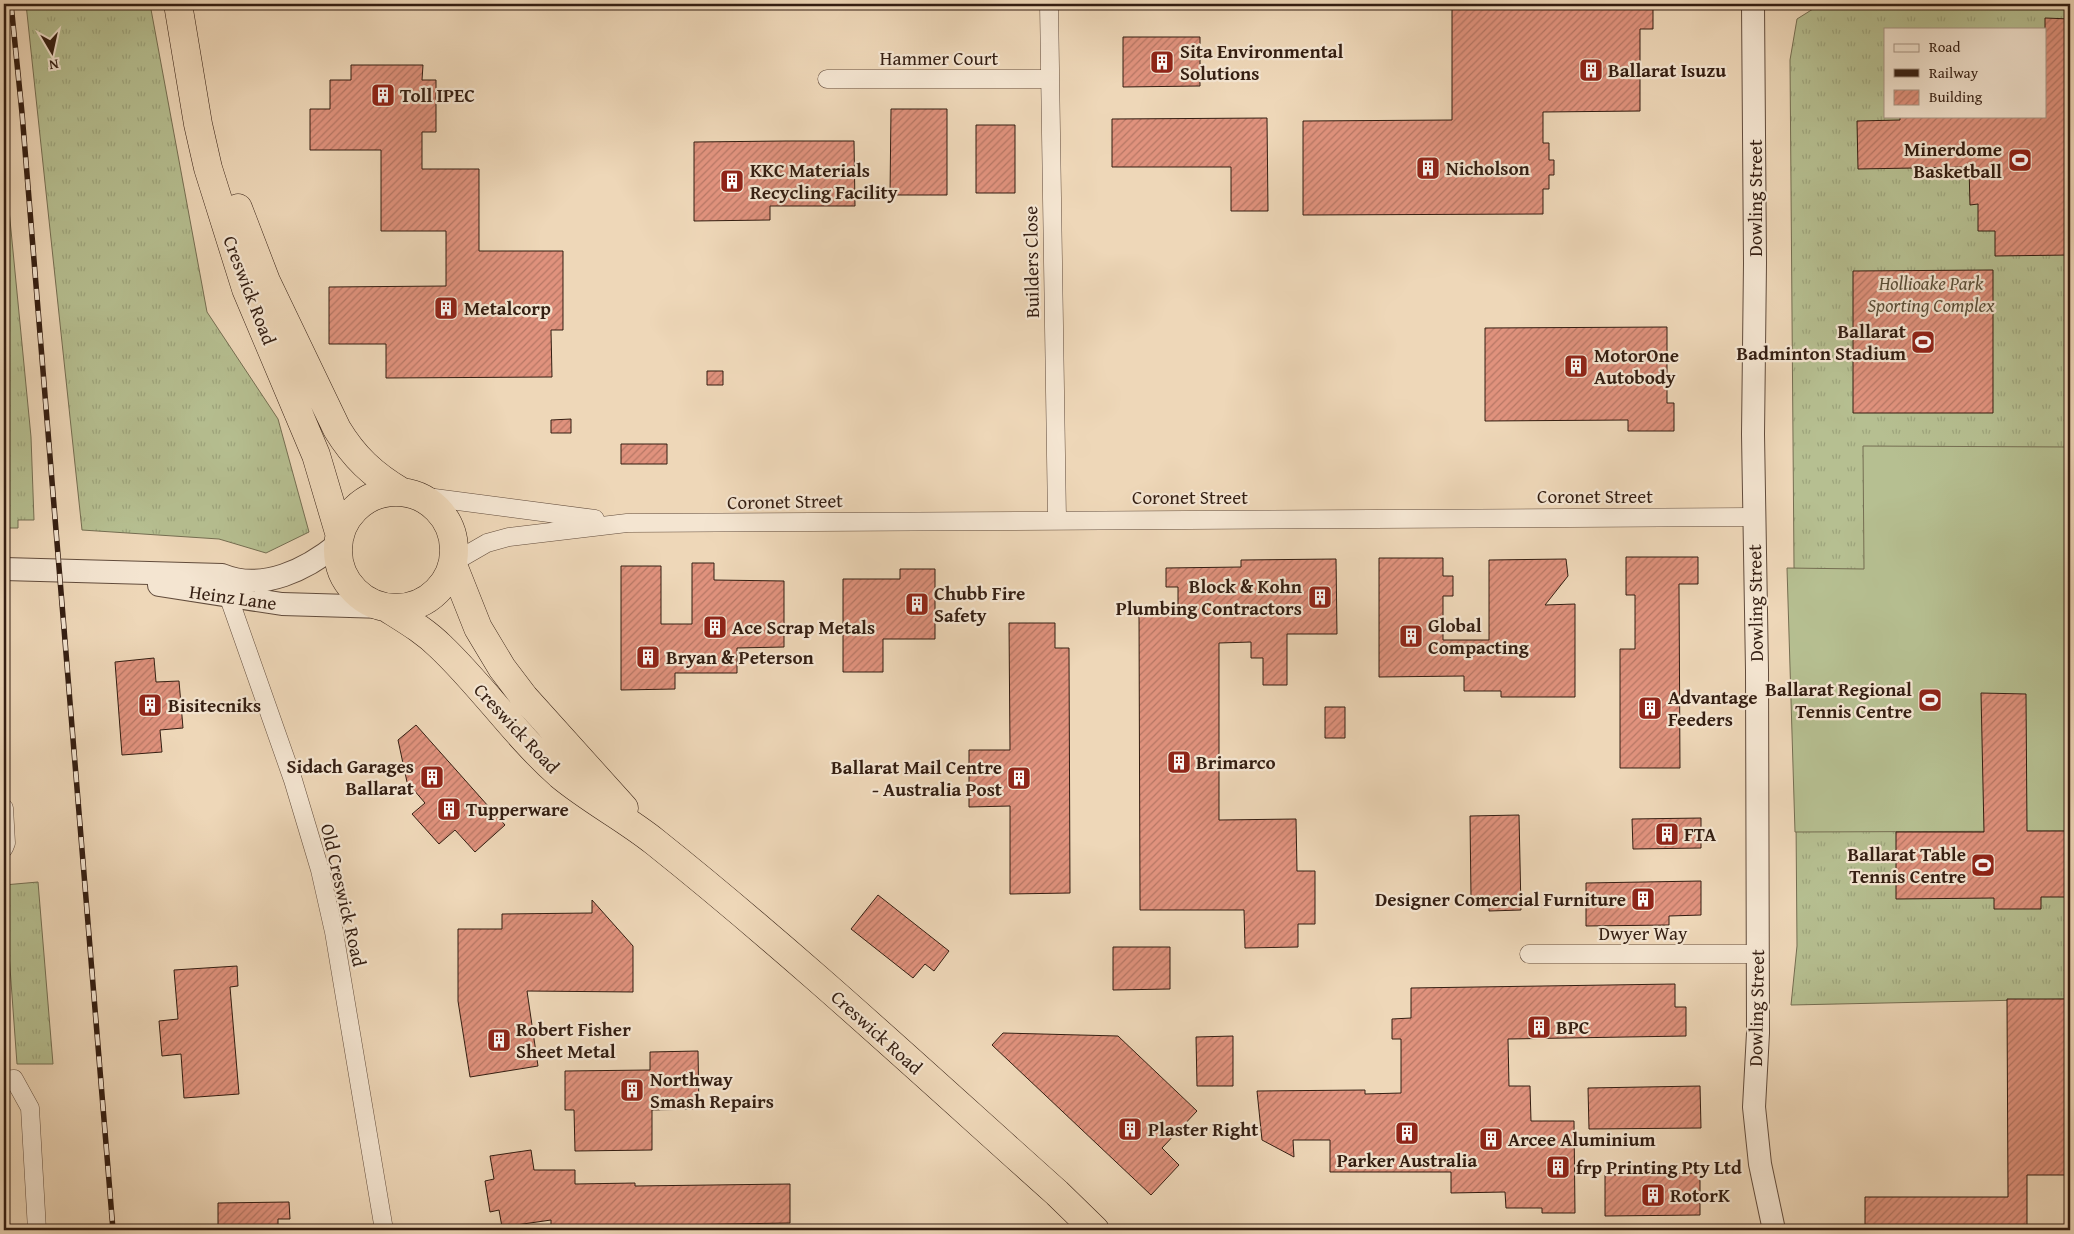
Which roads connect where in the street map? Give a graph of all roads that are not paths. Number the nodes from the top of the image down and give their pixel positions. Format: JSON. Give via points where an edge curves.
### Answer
{"nodes":[{"id":1,"x":178,"y":4,"type":"edge"},
{"id":2,"x":1049,"y":4,"type":"edge"},
{"id":3,"x":1753,"y":4,"type":"edge"},
{"id":4,"x":184,"y":37,"type":"junction"},
{"id":5,"x":1050,"y":79,"type":"junction"},
{"id":6,"x":827,"y":80,"type":"dead end"},
{"id":7,"x":410,"y":494,"type":"junction"},
{"id":8,"x":1753,"y":517,"type":"junction"},
{"id":9,"x":1056,"y":519,"type":"junction"},
{"id":10,"x":628,"y":523,"type":"junction"},
{"id":11,"x":339,"y":540,"type":"junction"},
{"id":12,"x":453,"y":563,"type":"junction"},
{"id":13,"x":4,"y":569,"type":"edge"},
{"id":14,"x":230,"y":588,"type":"junction"},
{"id":15,"x":386,"y":608,"type":"junction"},
{"id":16,"x":4,"y":808,"type":"edge"},
{"id":17,"x":653,"y":840,"type":"junction"},
{"id":18,"x":4,"y":848,"type":"edge"},
{"id":19,"x":1529,"y":954,"type":"dead end"},
{"id":20,"x":1757,"y":954,"type":"junction"},
{"id":21,"x":4,"y":1080,"type":"edge"},
{"id":22,"x":37,"y":1230,"type":"edge"},
{"id":23,"x":384,"y":1230,"type":"edge"},
{"id":24,"x":1095,"y":1230,"type":"edge"},
{"id":25,"x":1774,"y":1230,"type":"edge"}],
"edges":[{"from":1,"to":4,"type":"highway","name":"Creswick Road"},
{"from":2,"to":5,"type":"street","name":"Builders Close"},
{"from":3,"to":8,"type":"street","name":"Dowling Street"},
{"from":4,"to":7,"type":"highway","name":"Creswick Road","via":[[250,242],[308,371],[350,450],[371,472]]},
{"from":4,"to":11,"type":"highway","name":"Creswick Road","via":[[204,150],[238,266],[316,455]]},
{"from":5,"to":6,"type":"street","name":"Hammer Court"},
{"from":5,"to":9,"type":"street","name":"Builders Close"},
{"from":7,"to":10,"type":"street","name":"Coronet Street"},
{"from":7,"to":11,"type":"highway","via":[[381,494],[363,502],[348,517]]},
{"from":7,"to":12,"type":"highway","via":[[437,508],[450,526],[455,548]]},
{"from":8,"to":9,"type":"street","name":"Coronet Street"},
{"from":8,"to":20,"type":"street","name":"Dowling Street","via":[[1757,670]]},
{"from":9,"to":10,"type":"street","name":"Coronet Street"},
{"from":10,"to":12,"type":"street","name":"Coronet Street","via":[[509,537],[487,543]]},
{"from":11,"to":14,"type":"street","name":"Heinz Lane","via":[[305,567]]},
{"from":11,"to":15,"type":"highway","via":[[340,565],[349,585],[365,599]]},
{"from":12,"to":15,"type":"highway","via":[[445,583],[431,597],[413,606]]},
{"from":12,"to":17,"type":"highway","name":"Creswick Road","via":[[478,628],[502,668],[524,697]]},
{"from":13,"to":14,"type":"street","name":"Heinz Lane","via":[[84,572]]},
{"from":14,"to":15,"type":"street","name":"Heinz Lane","via":[[314,606]]},
{"from":14,"to":23,"type":"street","name":"Old Creswick Road","via":[[320,870],[334,932]]},
{"from":15,"to":17,"type":"highway","name":"Creswick Road","via":[[413,624],[441,647],[559,773]]},
{"from":16,"to":18,"type":"street"},
{"from":17,"to":24,"type":"highway","name":"Creswick Road","via":[[807,970]]},
{"from":19,"to":20,"type":"street","name":"Dwyer Way"},
{"from":20,"to":25,"type":"street","name":"Dowling Street","via":[[1758,1033],[1754,1107],[1760,1164]]},
{"from":21,"to":22,"type":"street","via":[[14,1080],[30,1108]]}]}
